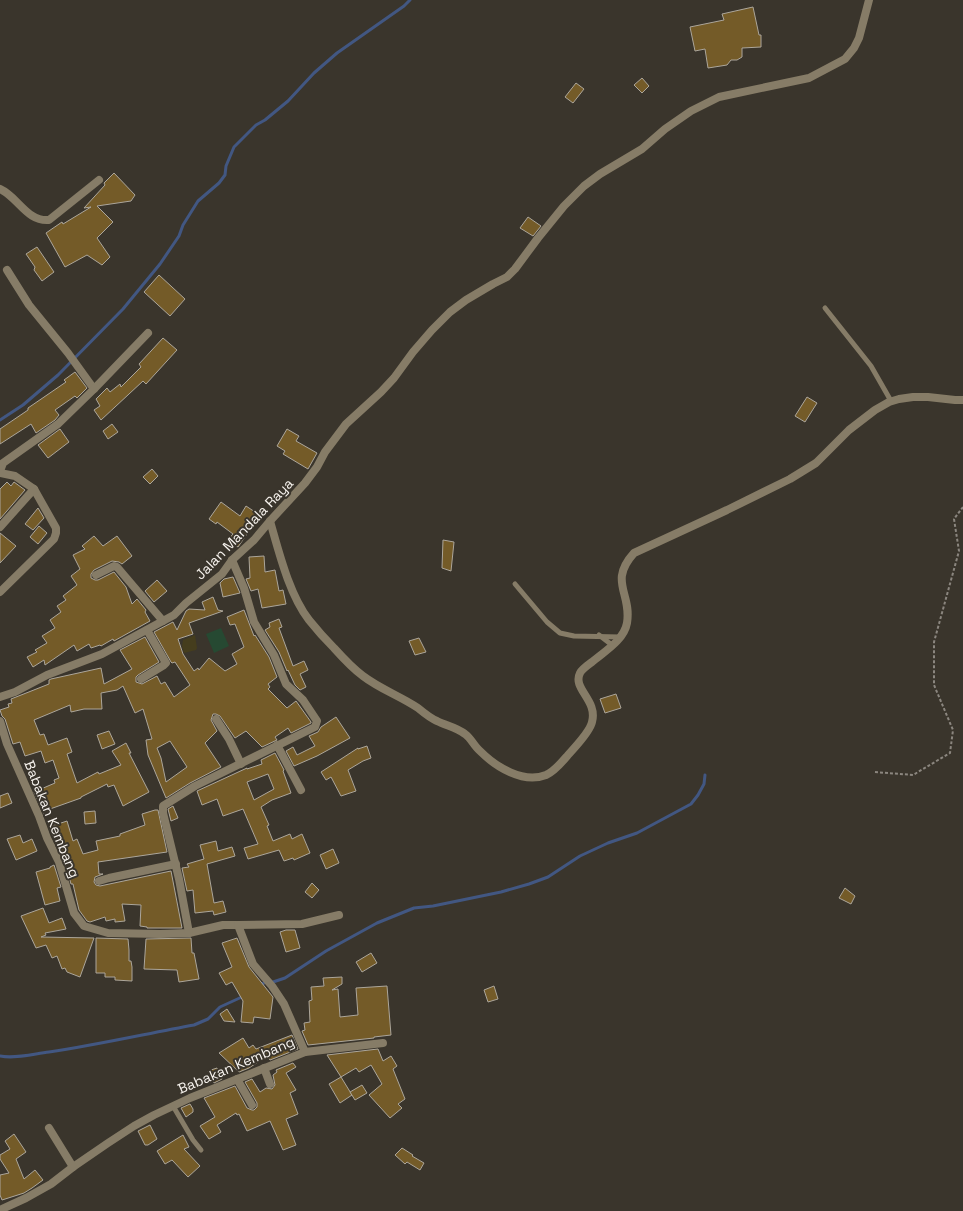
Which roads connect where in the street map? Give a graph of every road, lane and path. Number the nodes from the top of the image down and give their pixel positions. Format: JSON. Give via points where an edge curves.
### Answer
{"nodes":[{"id":1,"x":869,"y":0,"type":"edge"},
{"id":2,"x":99,"y":180,"type":"dead end"},
{"id":3,"x":0,"y":189,"type":"edge"},
{"id":4,"x":8,"y":270,"type":"dead end"},
{"id":5,"x":825,"y":308,"type":"dead end"},
{"id":6,"x":148,"y":333,"type":"dead end"},
{"id":7,"x":94,"y":389,"type":"junction"},
{"id":8,"x":963,"y":400,"type":"edge"},
{"id":9,"x":892,"y":401,"type":"junction"},
{"id":10,"x":1,"y":468,"type":"edge"},
{"id":11,"x":34,"y":489,"type":"junction"},
{"id":12,"x":963,"y":507,"type":"edge"},
{"id":13,"x":270,"y":521,"type":"junction"},
{"id":14,"x":0,"y":527,"type":"edge"},
{"id":15,"x":232,"y":560,"type":"junction"},
{"id":16,"x":96,"y":575,"type":"dead end"},
{"id":17,"x":515,"y":584,"type":"dead end"},
{"id":18,"x":0,"y":592,"type":"edge"},
{"id":19,"x":163,"y":621,"type":"junction"},
{"id":20,"x":147,"y":630,"type":"junction"},
{"id":21,"x":599,"y":636,"type":"junction"},
{"id":22,"x":620,"y":637,"type":"junction"},
{"id":23,"x":612,"y":645,"type":"junction"},
{"id":24,"x":141,"y":679,"type":"dead end"},
{"id":25,"x":0,"y":697,"type":"edge"},
{"id":26,"x":216,"y":719,"type":"dead end"},
{"id":27,"x":0,"y":722,"type":"edge"},
{"id":28,"x":277,"y":745,"type":"junction"},
{"id":29,"x":240,"y":764,"type":"junction"},
{"id":30,"x":875,"y":772,"type":"dead end"},
{"id":31,"x":301,"y":790,"type":"dead end"},
{"id":32,"x":176,"y":864,"type":"junction"},
{"id":33,"x":99,"y":881,"type":"dead end"},
{"id":34,"x":339,"y":914,"type":"dead end"},
{"id":35,"x":238,"y":925,"type":"junction"},
{"id":36,"x":189,"y":933,"type":"junction"},
{"id":37,"x":383,"y":1043,"type":"dead end"},
{"id":38,"x":305,"y":1052,"type":"junction"},
{"id":39,"x":264,"y":1068,"type":"junction"},
{"id":40,"x":237,"y":1079,"type":"junction"},
{"id":41,"x":270,"y":1084,"type":"dead end"},
{"id":42,"x":252,"y":1105,"type":"dead end"},
{"id":43,"x":173,"y":1106,"type":"junction"},
{"id":44,"x":49,"y":1128,"type":"dead end"},
{"id":45,"x":201,"y":1150,"type":"dead end"},
{"id":46,"x":73,"y":1167,"type":"junction"},
{"id":47,"x":0,"y":1210,"type":"edge"}],
"edges":[{"from":1,"to":13,"type":"street","name":"Jalan Mandala Raya","via":[[859,38],[845,59],[809,78],[719,97],[692,111],[665,129],[642,149],[584,186],[564,206],[507,277],[450,312],[394,378],[346,424],[305,483]]},
{"from":2,"to":3,"type":"street","via":[[49,220],[43,221],[35,218]]},
{"from":4,"to":7,"type":"street","via":[[29,305]]},
{"from":5,"to":9,"type":"lane","via":[[871,366]]},
{"from":6,"to":7,"type":"street"},
{"from":7,"to":10,"type":"street","via":[[58,424]]},
{"from":8,"to":9,"type":"street","via":[[913,397]]},
{"from":9,"to":22,"type":"street","via":[[875,410],[849,430],[816,463],[734,507],[634,553],[623,571],[621,585],[628,610],[626,624]]},
{"from":10,"to":11,"type":"street"},
{"from":11,"to":14,"type":"street"},
{"from":11,"to":18,"type":"street","via":[[56,528],[56,533],[54,539]]},
{"from":12,"to":30,"type":"path","via":[[954,519],[960,551],[934,642],[934,685],[953,730],[950,754],[913,775]]},
{"from":13,"to":15,"type":"street","name":"Jalan Mandala Raya"},
{"from":13,"to":23,"type":"street","via":[[279,554],[297,601],[308,620],[347,662],[363,676],[436,721],[457,728],[487,758],[511,773],[529,778],[547,775],[573,749],[591,726],[594,716],[593,708],[578,684],[580,672]]},
{"from":15,"to":19,"type":"street","name":"Jalan Mandala Raya","via":[[222,574],[204,590]]},
{"from":15,"to":28,"type":"street","via":[[254,622],[274,655],[286,684],[303,700],[317,721],[315,727]]},
{"from":16,"to":19,"type":"street","via":[[116,567]]},
{"from":17,"to":21,"type":"lane","via":[[547,622],[560,633]]},
{"from":19,"to":20,"type":"street","name":"Jalan Mandala Raya"},
{"from":20,"to":24,"type":"street","via":[[166,663]]},
{"from":20,"to":25,"type":"street","name":"Jalan Mandala Raya","via":[[102,654],[47,675]]},
{"from":21,"to":22,"type":"lane"},
{"from":21,"to":23,"type":"lane"},
{"from":22,"to":23,"type":"street"},
{"from":26,"to":29,"type":"street","via":[[229,739]]},
{"from":27,"to":36,"type":"street","name":"Babakan Kembang","via":[[7,744],[59,862],[74,913],[80,922],[84,926],[108,932]]},
{"from":28,"to":29,"type":"street"},
{"from":28,"to":31,"type":"street"},
{"from":29,"to":32,"type":"street","via":[[195,786],[163,806]]},
{"from":32,"to":33,"type":"street"},
{"from":32,"to":36,"type":"street"},
{"from":34,"to":35,"type":"street","via":[[302,924]]},
{"from":35,"to":36,"type":"street","name":"Babakan Kembang","via":[[223,925]]},
{"from":35,"to":38,"type":"street","name":"Babakan Kembang","via":[[253,964],[284,1004]]},
{"from":37,"to":38,"type":"street"},
{"from":38,"to":39,"type":"street","name":"Babakan Kembang"},
{"from":39,"to":40,"type":"street","name":"Babakan Kembang"},
{"from":39,"to":41,"type":"street"},
{"from":40,"to":42,"type":"street"},
{"from":40,"to":43,"type":"street","name":"Babakan Kembang"},
{"from":43,"to":45,"type":"lane"},
{"from":43,"to":46,"type":"street","name":"Babakan Kembang","via":[[134,1126]]},
{"from":44,"to":46,"type":"street"},
{"from":46,"to":47,"type":"street","name":"Babakan Kembang","via":[[51,1184]]}]}
